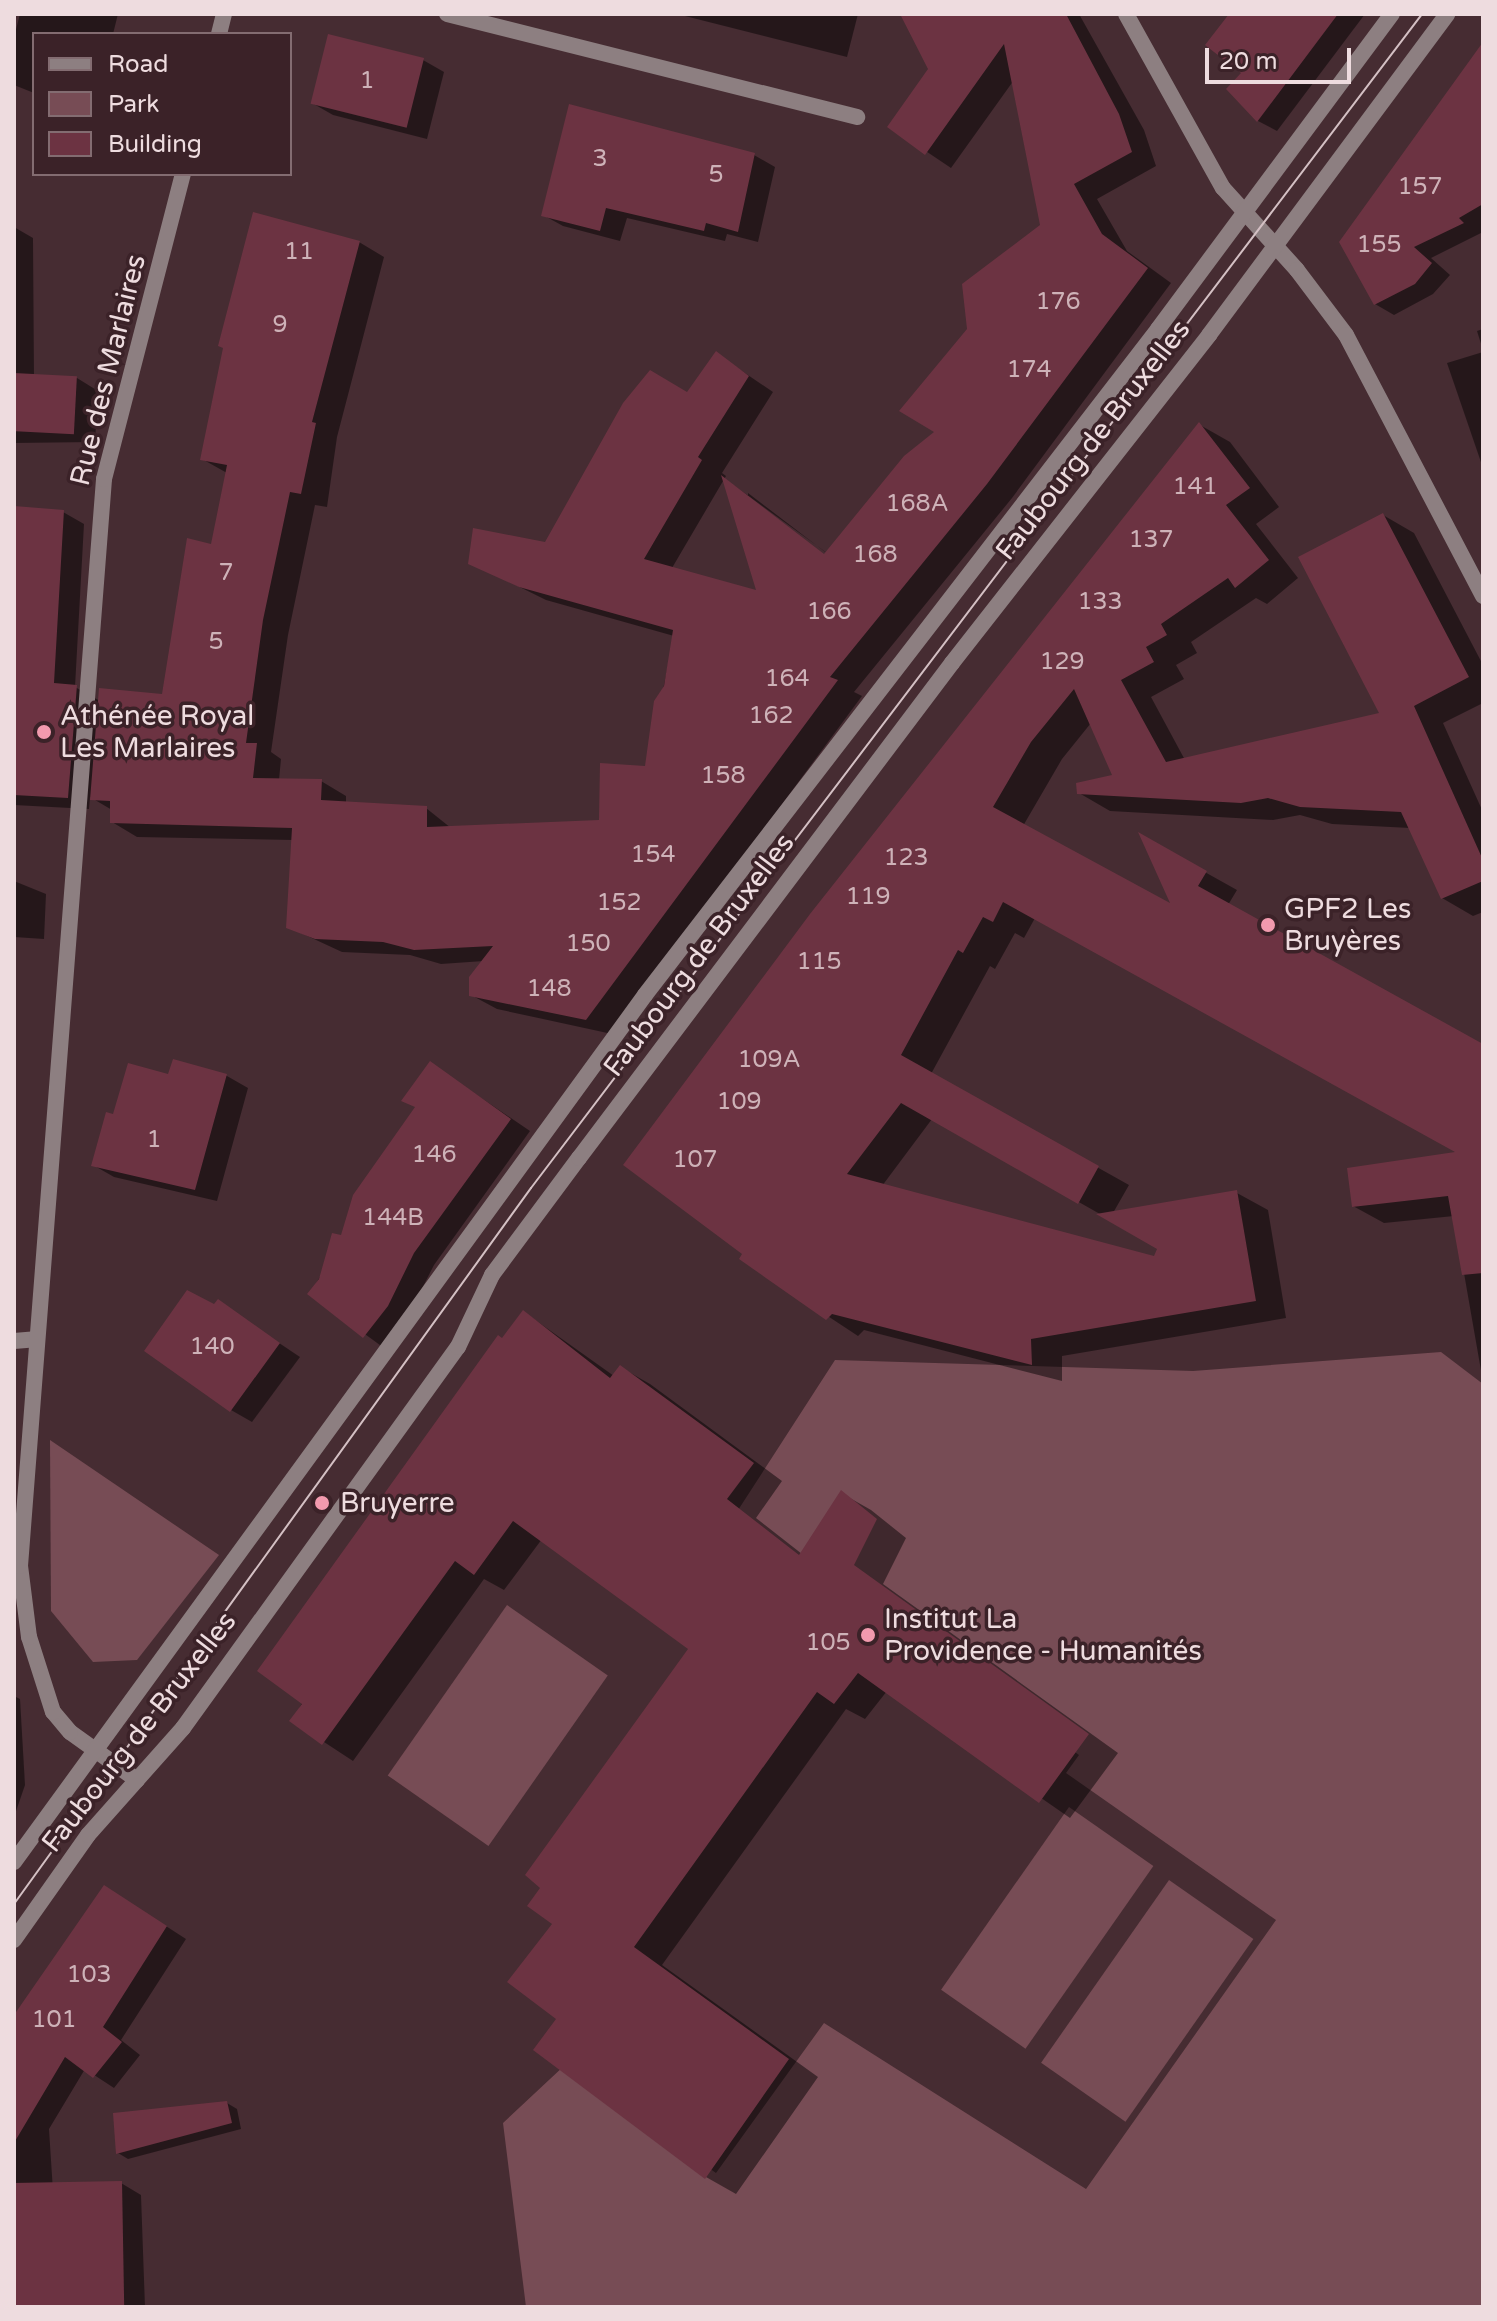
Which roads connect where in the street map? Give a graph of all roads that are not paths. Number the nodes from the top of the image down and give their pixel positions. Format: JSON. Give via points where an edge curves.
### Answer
{"nodes":[{"id":1,"x":447,"y":14,"type":"edge"},
{"id":2,"x":1126,"y":14,"type":"edge"},
{"id":3,"x":1392,"y":14,"type":"edge"},
{"id":4,"x":1447,"y":14,"type":"edge"},
{"id":5,"x":857,"y":117,"type":"dead end"},
{"id":6,"x":182,"y":176,"type":"edge"},
{"id":7,"x":1244,"y":214,"type":"junction"},
{"id":8,"x":1274,"y":246,"type":"junction"},
{"id":9,"x":1483,"y":596,"type":"edge"},
{"id":10,"x":35,"y":1339,"type":"junction"},
{"id":11,"x":14,"y":1341,"type":"edge"},
{"id":12,"x":95,"y":1750,"type":"junction"},
{"id":13,"x":137,"y":1780,"type":"junction"},
{"id":14,"x":14,"y":1862,"type":"edge"},
{"id":15,"x":14,"y":1940,"type":"edge"}],
"edges":[{"from":1,"to":5,"type":"street"},
{"from":2,"to":7,"type":"street","via":[[1199,150]]},
{"from":3,"to":7,"type":"street","name":"Faubourg de Bruxelles"},
{"from":4,"to":8,"type":"street","name":"Faubourg de Bruxelles"},
{"from":6,"to":10,"type":"street","name":"Rue des Marlaires","via":[[104,479]]},
{"from":7,"to":8,"type":"street"},
{"from":7,"to":12,"type":"street","name":"Faubourg de Bruxelles","via":[[654,983]]},
{"from":8,"to":9,"type":"street","via":[[1346,335]]},
{"from":8,"to":13,"type":"street","name":"Faubourg de Bruxelles","via":[[536,1216],[486,1285],[458,1347],[183,1728]]},
{"from":10,"to":11,"type":"street"},
{"from":10,"to":12,"type":"street","name":"Rue des Marlaires","via":[[20,1566],[28,1628],[53,1712]]},
{"from":12,"to":13,"type":"street","name":"Rue des Marlaires"},
{"from":12,"to":14,"type":"street","name":"Faubourg de Bruxelles"},
{"from":13,"to":15,"type":"street","name":"Faubourg de Bruxelles","via":[[88,1835]]}]}
